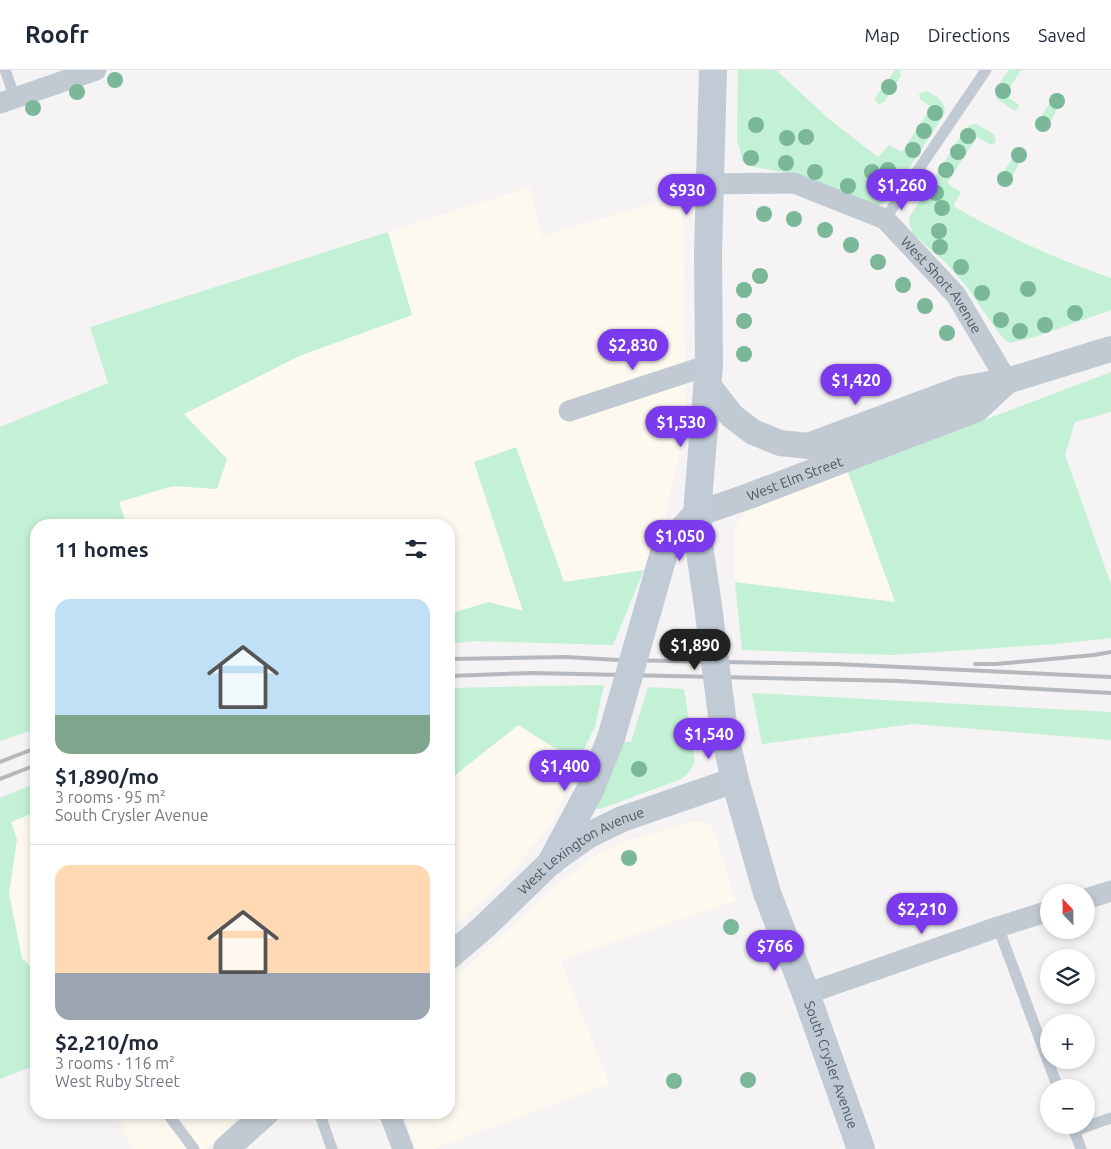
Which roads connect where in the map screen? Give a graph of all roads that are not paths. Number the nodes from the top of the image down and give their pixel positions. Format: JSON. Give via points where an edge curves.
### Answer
{"nodes":[{"id":1,"x":5,"y":70,"type":"edge"},
{"id":2,"x":96,"y":70,"type":"edge"},
{"id":3,"x":713,"y":70,"type":"edge"},
{"id":4,"x":986,"y":70,"type":"edge"},
{"id":5,"x":8,"y":101,"type":"edge"},
{"id":6,"x":710,"y":184,"type":"junction"},
{"id":7,"x":885,"y":219,"type":"junction"},
{"id":8,"x":1111,"y":349,"type":"edge"},
{"id":9,"x":708,"y":374,"type":"junction"},
{"id":10,"x":1007,"y":381,"type":"junction"},
{"id":11,"x":569,"y":411,"type":"dead end"},
{"id":12,"x":808,"y":446,"type":"junction"},
{"id":13,"x":698,"y":514,"type":"junction"},
{"id":14,"x":734,"y":780,"type":"junction"},
{"id":15,"x":552,"y":861,"type":"junction"},
{"id":16,"x":1111,"y":891,"type":"edge"},
{"id":17,"x":1095,"y":896,"type":"edge"},
{"id":18,"x":1040,"y":914,"type":"edge"},
{"id":19,"x":998,"y":927,"type":"junction"},
{"id":20,"x":455,"y":952,"type":"edge"},
{"id":21,"x":806,"y":994,"type":"junction"},
{"id":22,"x":1055,"y":1079,"type":"edge"},
{"id":23,"x":1111,"y":1118,"type":"edge"},
{"id":24,"x":172,"y":1119,"type":"edge"},
{"id":25,"x":259,"y":1119,"type":"edge"},
{"id":26,"x":321,"y":1119,"type":"edge"},
{"id":27,"x":392,"y":1119,"type":"edge"},
{"id":28,"x":1095,"y":1122,"type":"edge"},
{"id":29,"x":1075,"y":1134,"type":"edge"},
{"id":30,"x":194,"y":1149,"type":"edge"},
{"id":31,"x":226,"y":1149,"type":"edge"},
{"id":32,"x":332,"y":1149,"type":"edge"},
{"id":33,"x":403,"y":1149,"type":"edge"},
{"id":34,"x":861,"y":1149,"type":"edge"},
{"id":35,"x":1081,"y":1149,"type":"edge"}],
"edges":[{"from":1,"to":5,"type":"lane"},
{"from":2,"to":5,"type":"street"},
{"from":3,"to":6,"type":"main road"},
{"from":4,"to":7,"type":"lane"},
{"from":6,"to":7,"type":"street","name":"West Short Avenue","via":[[794,183]]},
{"from":6,"to":9,"type":"main road"},
{"from":7,"to":10,"type":"street","name":"West Short Avenue","via":[[956,295]]},
{"from":8,"to":10,"type":"street","name":"West Elm Street"},
{"from":9,"to":11,"type":"street"},
{"from":9,"to":12,"type":"street","name":"West Elm Street","via":[[732,416],[753,432],[780,443]]},
{"from":9,"to":13,"type":"main road","name":"South Crysler Avenue"},
{"from":10,"to":12,"type":"street","name":"West Elm Street","via":[[961,388]]},
{"from":10,"to":13,"type":"street","name":"West Elm Street","via":[[977,409]]},
{"from":12,"to":13,"type":"street","name":"West Elm Street","via":[[795,460],[734,482]]},
{"from":13,"to":14,"type":"main road","name":"South Crysler Avenue","bridge":true,"via":[[700,552],[724,732]]},
{"from":13,"to":15,"type":"main road","bridge":true,"via":[[664,549],[611,738],[590,790]]},
{"from":14,"to":15,"type":"street","name":"West Lexington Avenue","via":[[622,819],[589,835]]},
{"from":14,"to":21,"type":"main road","name":"South Crysler Avenue","via":[[767,893]]},
{"from":15,"to":20,"type":"street","name":"West Lexington Avenue"},
{"from":16,"to":17,"type":"street"},
{"from":18,"to":19,"type":"street"},
{"from":19,"to":21,"type":"street"},
{"from":19,"to":22,"type":"lane"},
{"from":21,"to":34,"type":"main road","name":"South Crysler Avenue"},
{"from":23,"to":28,"type":"lane"},
{"from":24,"to":30,"type":"lane"},
{"from":25,"to":31,"type":"street"},
{"from":26,"to":32,"type":"lane"},
{"from":27,"to":33,"type":"street"},
{"from":29,"to":35,"type":"lane"}]}
